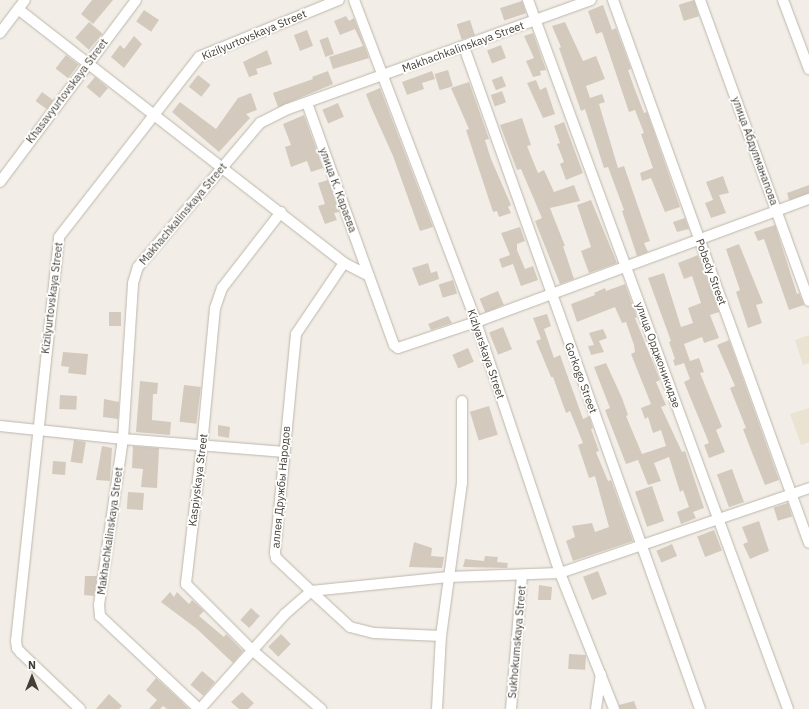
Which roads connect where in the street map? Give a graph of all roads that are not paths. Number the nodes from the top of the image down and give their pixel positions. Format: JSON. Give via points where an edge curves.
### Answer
{"nodes":[{"id":1,"x":24,"y":0,"type":"edge"},
{"id":2,"x":136,"y":0,"type":"edge"},
{"id":3,"x":339,"y":0,"type":"edge"},
{"id":4,"x":354,"y":0,"type":"edge"},
{"id":5,"x":528,"y":0,"type":"edge"},
{"id":6,"x":591,"y":0,"type":"edge"},
{"id":7,"x":612,"y":0,"type":"edge"},
{"id":8,"x":700,"y":0,"type":"edge"},
{"id":9,"x":783,"y":0,"type":"edge"},
{"id":10,"x":18,"y":9,"type":"junction"},
{"id":11,"x":535,"y":20,"type":"junction"},
{"id":12,"x":0,"y":33,"type":"edge"},
{"id":13,"x":464,"y":47,"type":"junction"},
{"id":14,"x":86,"y":64,"type":"junction"},
{"id":15,"x":809,"y":69,"type":"edge"},
{"id":16,"x":383,"y":76,"type":"junction"},
{"id":17,"x":307,"y":103,"type":"junction"},
{"id":18,"x":155,"y":113,"type":"junction"},
{"id":19,"x":222,"y":167,"type":"junction"},
{"id":20,"x":0,"y":182,"type":"edge"},
{"id":21,"x":809,"y":199,"type":"edge"},
{"id":22,"x":777,"y":211,"type":"junction"},
{"id":23,"x":281,"y":212,"type":"junction"},
{"id":24,"x":699,"y":240,"type":"junction"},
{"id":25,"x":344,"y":263,"type":"junction"},
{"id":26,"x":626,"y":267,"type":"junction"},
{"id":27,"x":369,"y":276,"type":"junction"},
{"id":28,"x":551,"y":295,"type":"junction"},
{"id":29,"x":809,"y":301,"type":"edge"},
{"id":30,"x":476,"y":322,"type":"junction"},
{"id":31,"x":462,"y":400,"type":"dead end"},
{"id":32,"x":0,"y":426,"type":"edge"},
{"id":33,"x":38,"y":430,"type":"junction"},
{"id":34,"x":123,"y":439,"type":"junction"},
{"id":35,"x":202,"y":446,"type":"junction"},
{"id":36,"x":284,"y":452,"type":"junction"},
{"id":37,"x":809,"y":488,"type":"edge"},
{"id":38,"x":791,"y":494,"type":"junction"},
{"id":39,"x":718,"y":519,"type":"junction"},
{"id":40,"x":809,"y":544,"type":"edge"},
{"id":41,"x":642,"y":545,"type":"junction"},
{"id":42,"x":560,"y":573,"type":"junction"},
{"id":43,"x":522,"y":576,"type":"junction"},
{"id":44,"x":448,"y":577,"type":"junction"},
{"id":45,"x":311,"y":592,"type":"junction"},
{"id":46,"x":441,"y":636,"type":"junction"},
{"id":47,"x":252,"y":650,"type":"junction"},
{"id":48,"x":601,"y":672,"type":"junction"},
{"id":49,"x":80,"y":709,"type":"edge"},
{"id":50,"x":199,"y":709,"type":"edge"},
{"id":51,"x":321,"y":709,"type":"edge"},
{"id":52,"x":437,"y":709,"type":"edge"},
{"id":53,"x":511,"y":709,"type":"edge"},
{"id":54,"x":596,"y":709,"type":"edge"},
{"id":55,"x":614,"y":709,"type":"edge"},
{"id":56,"x":700,"y":709,"type":"edge"},
{"id":57,"x":788,"y":709,"type":"edge"}],
"edges":[{"from":1,"to":10,"type":"street"},
{"from":2,"to":14,"type":"street","name":"Khasavyurtovskaya Street"},
{"from":3,"to":18,"type":"street","name":"Kizilyurtovskaya Street","via":[[199,58]]},
{"from":4,"to":16,"type":"street","name":"Kizlyarskaya Street"},
{"from":5,"to":11,"type":"street","name":"улица Орджоникидзе"},
{"from":6,"to":11,"type":"street","name":"Makhachkalinskaya Street"},
{"from":7,"to":24,"type":"street","name":"Pobedy Street"},
{"from":8,"to":22,"type":"street","name":"улица Абдулманапова"},
{"from":9,"to":15,"type":"street"},
{"from":10,"to":12,"type":"street"},
{"from":10,"to":14,"type":"street"},
{"from":11,"to":13,"type":"street","name":"Makhachkalinskaya Street"},
{"from":11,"to":26,"type":"street","name":"улица Орджоникидзе"},
{"from":13,"to":16,"type":"street","name":"Makhachkalinskaya Street"},
{"from":13,"to":28,"type":"street","name":"Gorkogo Street"},
{"from":14,"to":18,"type":"street"},
{"from":14,"to":20,"type":"street","name":"Khasavyurtovskaya Street"},
{"from":16,"to":17,"type":"street","name":"Makhachkalinskaya Street"},
{"from":16,"to":30,"type":"street","name":"Kizlyarskaya Street"},
{"from":17,"to":19,"type":"street","name":"Makhachkalinskaya Street","via":[[260,123]]},
{"from":17,"to":27,"type":"street","name":"улица К. Караева"},
{"from":18,"to":19,"type":"street"},
{"from":18,"to":33,"type":"street","name":"Kizilyurtovskaya Street","via":[[59,237]]},
{"from":19,"to":23,"type":"street"},
{"from":19,"to":34,"type":"street","name":"Makhachkalinskaya Street","via":[[138,267],[133,283]]},
{"from":21,"to":22,"type":"street"},
{"from":22,"to":24,"type":"street"},
{"from":22,"to":29,"type":"street","name":"улица Абдулманапова"},
{"from":23,"to":25,"type":"street"},
{"from":23,"to":35,"type":"street","name":"Kaspiyskaya Street","via":[[222,288],[218,298]]},
{"from":24,"to":26,"type":"street"},
{"from":24,"to":38,"type":"street","name":"Pobedy Street"},
{"from":25,"to":27,"type":"street"},
{"from":25,"to":36,"type":"street","name":"аллея Дружбы Народов","via":[[296,334]]},
{"from":26,"to":28,"type":"street"},
{"from":26,"to":39,"type":"street","name":"улица Орджоникидзе"},
{"from":27,"to":30,"type":"street","name":"улица К. Караева","via":[[394,345],[398,348]]},
{"from":28,"to":30,"type":"street"},
{"from":28,"to":41,"type":"street","name":"Gorkogo Street"},
{"from":30,"to":42,"type":"street","name":"Kizlyarskaya Street"},
{"from":31,"to":44,"type":"street","via":[[462,483]]},
{"from":32,"to":33,"type":"street"},
{"from":33,"to":34,"type":"street"},
{"from":33,"to":49,"type":"street","name":"Kizilyurtovskaya Street","via":[[17,648]]},
{"from":34,"to":35,"type":"street"},
{"from":34,"to":50,"type":"street","name":"Makhachkalinskaya Street","via":[[100,616]]},
{"from":35,"to":36,"type":"street"},
{"from":35,"to":47,"type":"street","name":"Kaspiyskaya Street","via":[[186,584]]},
{"from":36,"to":45,"type":"street","name":"аллея Дружбы Народов","via":[[275,553],[276,558]]},
{"from":37,"to":38,"type":"street"},
{"from":38,"to":39,"type":"street"},
{"from":38,"to":40,"type":"street","name":"Pobedy Street"},
{"from":39,"to":41,"type":"street"},
{"from":39,"to":57,"type":"street","name":"улица Орджоникидзе"},
{"from":41,"to":42,"type":"street"},
{"from":41,"to":56,"type":"street","name":"Gorkogo Street"},
{"from":42,"to":43,"type":"street"},
{"from":42,"to":48,"type":"street","name":"Kizlyarskaya Street"},
{"from":43,"to":44,"type":"street"},
{"from":43,"to":53,"type":"street","name":"Sukhokumskaya Street"},
{"from":44,"to":45,"type":"street"},
{"from":44,"to":46,"type":"street"},
{"from":45,"to":46,"type":"street","name":"аллея Дружбы Народов","via":[[350,627],[361,631]]},
{"from":45,"to":47,"type":"street","via":[[285,614]]},
{"from":46,"to":52,"type":"street"},
{"from":47,"to":50,"type":"street"},
{"from":47,"to":51,"type":"street","name":"Kaspiyskaya Street"},
{"from":48,"to":54,"type":"street"},
{"from":48,"to":55,"type":"street","name":"Kizlyarskaya Street"}]}
